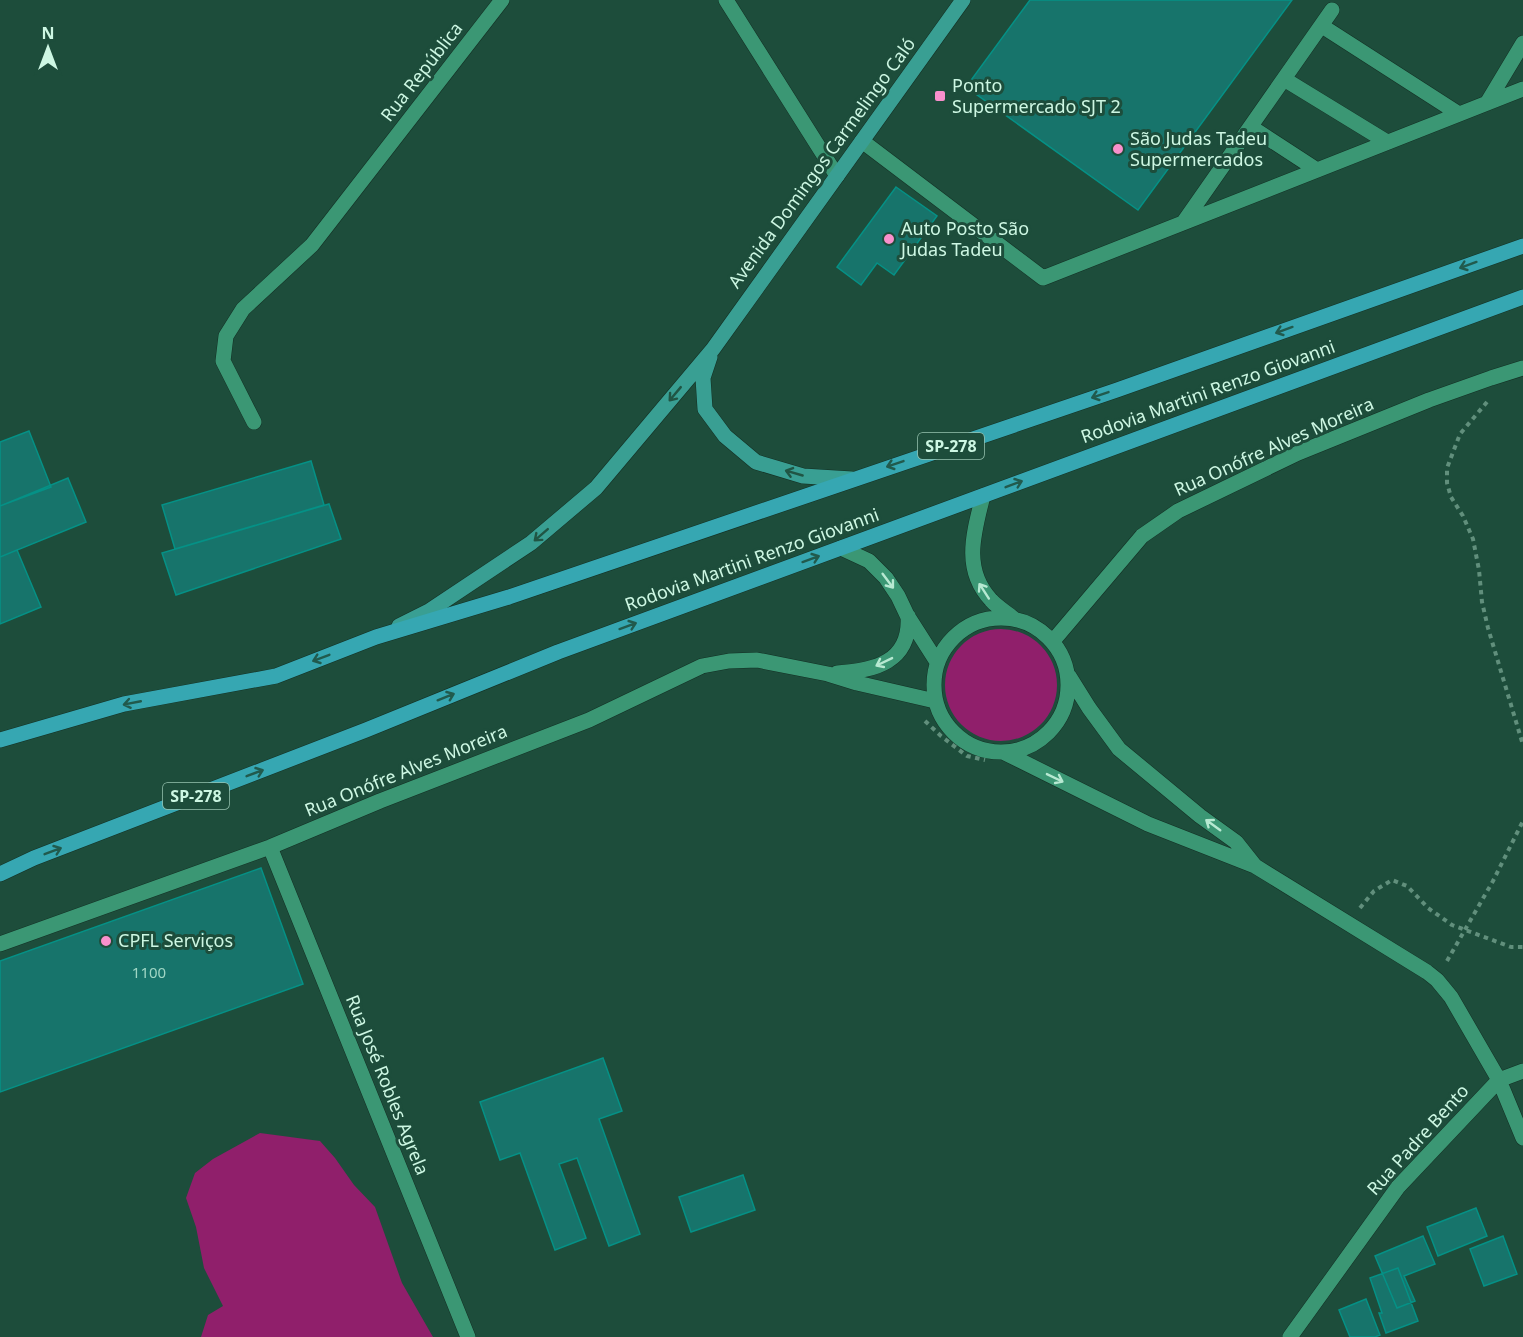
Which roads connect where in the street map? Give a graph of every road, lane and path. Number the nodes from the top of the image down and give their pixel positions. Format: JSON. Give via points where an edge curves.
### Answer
{"nodes":[{"id":1,"x":502,"y":0,"type":"edge"},
{"id":2,"x":726,"y":0,"type":"edge"},
{"id":3,"x":963,"y":0,"type":"edge"},
{"id":4,"x":1332,"y":10,"type":"dead end"},
{"id":5,"x":1322,"y":26,"type":"junction"},
{"id":6,"x":1523,"y":43,"type":"edge"},
{"id":7,"x":1284,"y":79,"type":"junction"},
{"id":8,"x":1523,"y":89,"type":"edge"},
{"id":9,"x":1487,"y":103,"type":"junction"},
{"id":10,"x":1459,"y":114,"type":"junction"},
{"id":11,"x":1251,"y":127,"type":"junction"},
{"id":12,"x":862,"y":141,"type":"junction"},
{"id":13,"x":1388,"y":142,"type":"junction"},
{"id":14,"x":1317,"y":170,"type":"junction"},
{"id":15,"x":837,"y":176,"type":"junction"},
{"id":16,"x":1183,"y":223,"type":"junction"},
{"id":17,"x":1523,"y":246,"type":"edge"},
{"id":18,"x":1523,"y":297,"type":"edge"},
{"id":19,"x":713,"y":349,"type":"junction"},
{"id":20,"x":1523,"y":368,"type":"edge"},
{"id":21,"x":1491,"y":378,"type":"junction"},
{"id":22,"x":254,"y":422,"type":"dead end"},
{"id":23,"x":852,"y":479,"type":"junction"},
{"id":24,"x":982,"y":496,"type":"junction"},
{"id":25,"x":841,"y":548,"type":"junction"},
{"id":26,"x":908,"y":616,"type":"junction"},
{"id":27,"x":1013,"y":618,"type":"junction"},
{"id":28,"x":376,"y":637,"type":"junction"},
{"id":29,"x":1053,"y":641,"type":"junction"},
{"id":30,"x":937,"y":662,"type":"junction"},
{"id":31,"x":828,"y":674,"type":"junction"},
{"id":32,"x":1069,"y":676,"type":"junction"},
{"id":33,"x":935,"y":701,"type":"junction"},
{"id":34,"x":918,"y":715,"type":"dead end"},
{"id":35,"x":0,"y":740,"type":"edge"},
{"id":36,"x":1523,"y":746,"type":"edge"},
{"id":37,"x":1003,"y":752,"type":"junction"},
{"id":38,"x":989,"y":760,"type":"dead end"},
{"id":39,"x":1523,"y":821,"type":"edge"},
{"id":40,"x":270,"y":847,"type":"junction"},
{"id":41,"x":1255,"y":866,"type":"junction"},
{"id":42,"x":0,"y":874,"type":"edge"},
{"id":43,"x":1351,"y":925,"type":"junction"},
{"id":44,"x":1464,"y":930,"type":"junction"},
{"id":45,"x":0,"y":944,"type":"edge"},
{"id":46,"x":1523,"y":947,"type":"edge"},
{"id":47,"x":1437,"y":980,"type":"junction"},
{"id":48,"x":1523,"y":1071,"type":"edge"},
{"id":49,"x":1499,"y":1080,"type":"junction"},
{"id":50,"x":1523,"y":1138,"type":"edge"},
{"id":51,"x":468,"y":1337,"type":"edge"},
{"id":52,"x":1290,"y":1337,"type":"edge"}],
"edges":[{"from":1,"to":22,"type":"street","name":"Rua República","via":[[312,245],[243,309],[226,336],[223,361]]},
{"from":2,"to":15,"type":"street"},
{"from":3,"to":12,"type":"street","name":"Avenida Domingos Carmelingo Caló"},
{"from":4,"to":5,"type":"street"},
{"from":5,"to":7,"type":"street"},
{"from":5,"to":10,"type":"street"},
{"from":6,"to":9,"type":"street"},
{"from":7,"to":11,"type":"street"},
{"from":7,"to":13,"type":"street"},
{"from":8,"to":9,"type":"street"},
{"from":9,"to":10,"type":"street"},
{"from":10,"to":13,"type":"street"},
{"from":11,"to":14,"type":"street"},
{"from":11,"to":16,"type":"street"},
{"from":12,"to":15,"type":"street","name":"Avenida Domingos Carmelingo Caló"},
{"from":12,"to":16,"type":"street","via":[[1043,278]]},
{"from":13,"to":14,"type":"street"},
{"from":14,"to":16,"type":"street"},
{"from":15,"to":19,"type":"street","name":"Avenida Domingos Carmelingo Caló"},
{"from":17,"to":23,"type":"main road","name":"Rodovia Martini Renzo Giovanni","number":"SP-278","one_way":true},
{"from":24,"to":18,"type":"main road","name":"Rodovia Martini Renzo Giovanni","number":"SP-278","one_way":true},
{"from":23,"to":19,"type":"street","name":"Avenida Domingos Carmelingo Caló","one_way":true,"via":[[803,476],[756,462],[725,436],[705,409],[703,378]]},
{"from":19,"to":28,"type":"street","name":"Avenida Domingos Carmelingo Caló","one_way":true,"via":[[596,488],[564,516],[531,543],[429,611]]},
{"from":20,"to":21,"type":"street","name":"Rua Onófre Alves Moreira"},
{"from":21,"to":29,"type":"street","name":"Rua Onófre Alves Moreira","via":[[1298,453],[1178,511],[1142,536]]},
{"from":21,"to":36,"type":"path","via":[[1492,390],[1486,404],[1460,434],[1447,468],[1447,483],[1473,539],[1488,628]]},
{"from":23,"to":28,"type":"main road","name":"Rodovia Martini Renzo Giovanni","number":"SP-278","via":[[508,597]]},
{"from":24,"to":25,"type":"main road","name":"Rodovia Martini Renzo Giovanni","number":"SP-278"},
{"from":27,"to":24,"type":"street","one_way":true,"via":[[991,600],[974,567],[972,540]]},
{"from":25,"to":26,"type":"street","one_way":true,"via":[[876,567]]},
{"from":42,"to":25,"type":"main road","name":"Rodovia Martini Renzo Giovanni","number":"SP-278","one_way":true,"via":[[558,652]]},
{"from":26,"to":30,"type":"street"},
{"from":26,"to":31,"type":"street","one_way":true,"via":[[907,636],[896,656],[865,670]]},
{"from":27,"to":29,"type":"street","via":[[1041,630]]},
{"from":27,"to":30,"type":"street","via":[[976,622],[959,631]]},
{"from":28,"to":35,"type":"main road","name":"Rodovia Martini Renzo Giovanni","number":"SP-278","one_way":true,"via":[[276,676],[124,704]]},
{"from":29,"to":32,"type":"street"},
{"from":30,"to":33,"type":"street"},
{"from":31,"to":33,"type":"street"},
{"from":31,"to":40,"type":"street","name":"Rua Onófre Alves Moreira","via":[[757,660],[702,666],[589,720]]},
{"from":32,"to":37,"type":"street","via":[[1068,698],[1060,719],[1045,737],[1025,748]]},
{"from":41,"to":32,"type":"street","one_way":true,"via":[[1236,842],[1119,749]]},
{"from":33,"to":37,"type":"street","via":[[953,732],[967,744]]},
{"from":34,"to":38,"type":"path","via":[[967,756]]},
{"from":37,"to":41,"type":"street","one_way":true,"via":[[1148,824]]},
{"from":39,"to":44,"type":"path"},
{"from":40,"to":45,"type":"street","name":"Rua Onófre Alves Moreira"},
{"from":40,"to":51,"type":"street","name":"Rua José Robles Agrela"},
{"from":41,"to":43,"type":"street"},
{"from":43,"to":44,"type":"path","via":[[1374,891],[1392,880],[1407,886],[1428,908]]},
{"from":43,"to":47,"type":"street"},
{"from":44,"to":46,"type":"path","via":[[1511,947]]},
{"from":44,"to":47,"type":"path"},
{"from":47,"to":49,"type":"street"},
{"from":48,"to":49,"type":"street","name":"Rua Padre Bento"},
{"from":49,"to":50,"type":"street"},
{"from":49,"to":52,"type":"street","name":"Rua Padre Bento","via":[[1398,1187]]}]}
